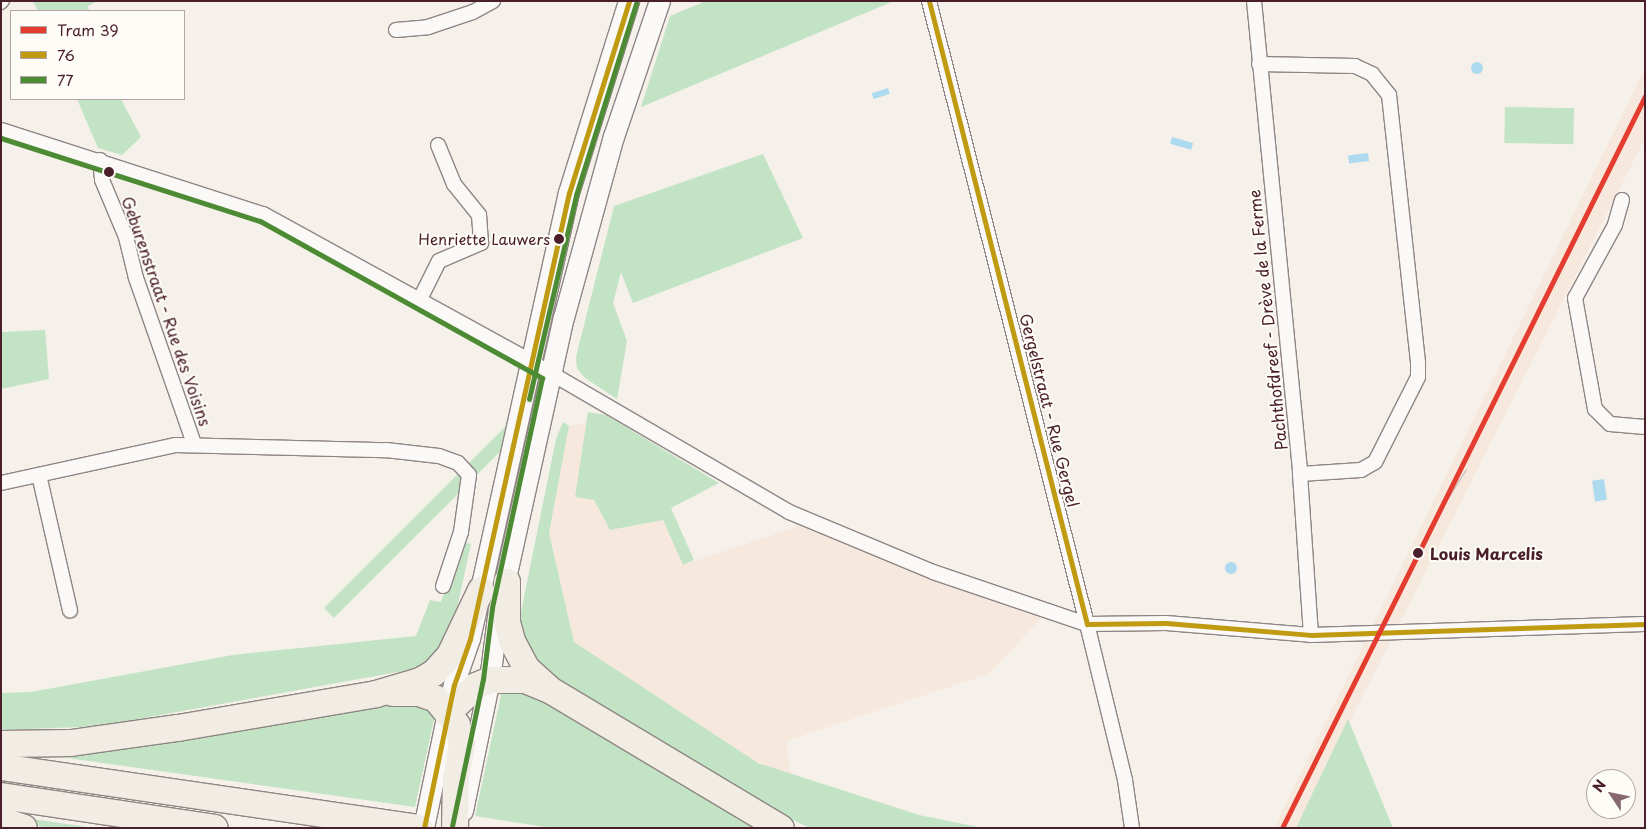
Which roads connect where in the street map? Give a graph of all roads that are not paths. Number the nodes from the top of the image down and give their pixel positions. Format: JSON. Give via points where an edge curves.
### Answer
{"nodes":[{"id":1,"x":493,"y":1,"type":"edge"},
{"id":2,"x":629,"y":1,"type":"edge"},
{"id":3,"x":660,"y":1,"type":"edge"},
{"id":4,"x":930,"y":1,"type":"edge"},
{"id":5,"x":1254,"y":1,"type":"edge"},
{"id":6,"x":396,"y":30,"type":"dead end"},
{"id":7,"x":1259,"y":64,"type":"junction"},
{"id":8,"x":1,"y":130,"type":"edge"},
{"id":9,"x":438,"y":145,"type":"dead end"},
{"id":10,"x":100,"y":160,"type":"junction"},
{"id":11,"x":1622,"y":200,"type":"dead end"},
{"id":12,"x":420,"y":299,"type":"junction"},
{"id":13,"x":530,"y":361,"type":"junction"},
{"id":14,"x":551,"y":374,"type":"junction"},
{"id":15,"x":1645,"y":427,"type":"edge"},
{"id":16,"x":194,"y":444,"type":"junction"},
{"id":17,"x":1300,"y":474,"type":"junction"},
{"id":18,"x":39,"y":475,"type":"junction"},
{"id":19,"x":1,"y":483,"type":"edge"},
{"id":20,"x":507,"y":582,"type":"junction"},
{"id":21,"x":443,"y":586,"type":"dead end"},
{"id":22,"x":481,"y":590,"type":"junction"},
{"id":23,"x":70,"y":610,"type":"dead end"},
{"id":24,"x":1087,"y":624,"type":"junction"},
{"id":25,"x":1645,"y":624,"type":"edge"},
{"id":26,"x":1311,"y":635,"type":"junction"},
{"id":27,"x":490,"y":680,"type":"junction"},
{"id":28,"x":550,"y":690,"type":"junction"},
{"id":29,"x":376,"y":694,"type":"junction"},
{"id":30,"x":449,"y":712,"type":"junction"},
{"id":31,"x":1,"y":744,"type":"edge"},
{"id":32,"x":1,"y":767,"type":"edge"},
{"id":33,"x":1,"y":796,"type":"edge"},
{"id":34,"x":1,"y":820,"type":"edge"},
{"id":35,"x":417,"y":827,"type":"edge"},
{"id":36,"x":24,"y":828,"type":"edge"},
{"id":37,"x":215,"y":828,"type":"edge"},
{"id":38,"x":455,"y":828,"type":"edge"},
{"id":39,"x":459,"y":828,"type":"edge"},
{"id":40,"x":781,"y":828,"type":"edge"},
{"id":41,"x":1132,"y":828,"type":"edge"}],
"edges":[{"from":1,"to":6,"type":"street","via":[[473,12],[428,27]]},
{"from":2,"to":13,"type":"main road","via":[[569,193]]},
{"from":3,"to":14,"type":"main road","via":[[614,137]]},
{"from":4,"to":24,"type":"street","name":"Gergelstraat - Rue Gergel"},
{"from":5,"to":7,"type":"street","name":"Pachthofdreef - Drève de la Ferme"},
{"from":7,"to":17,"type":"street","name":"Pachthofdreef - Drève de la Ferme"},
{"from":7,"to":17,"type":"street","via":[[1355,66],[1380,80],[1389,94],[1418,363],[1418,377],[1375,462],[1361,470]]},
{"from":8,"to":10,"type":"street"},
{"from":9,"to":12,"type":"street","via":[[454,184],[479,215],[481,243],[439,261]]},
{"from":10,"to":12,"type":"street","via":[[263,214]]},
{"from":10,"to":16,"type":"street","name":"Geburenstraat - Rue des Voisins","via":[[102,180],[126,237],[136,278]]},
{"from":11,"to":15,"type":"street","via":[[1615,225],[1576,298],[1595,410],[1610,424]]},
{"from":12,"to":13,"type":"street"},
{"from":13,"to":14,"type":"street"},
{"from":13,"to":22,"type":"main road"},
{"from":14,"to":20,"type":"main road"},
{"from":14,"to":24,"type":"street","via":[[789,512],[934,572]]},
{"from":16,"to":18,"type":"street","via":[[164,446]]},
{"from":16,"to":21,"type":"street","via":[[386,450],[454,460],[467,469],[469,475],[461,532]]},
{"from":17,"to":26,"type":"street","name":"Pachthofdreef - Drève de la Ferme"},
{"from":18,"to":19,"type":"street"},
{"from":18,"to":23,"type":"street"},
{"from":20,"to":27,"type":"main road","via":[[499,610]]},
{"from":20,"to":28,"type":"highway","via":[[507,622],[512,641],[527,669]]},
{"from":22,"to":29,"type":"highway","via":[[450,655],[434,673],[420,681]]},
{"from":22,"to":30,"type":"main road"},
{"from":24,"to":26,"type":"street","via":[[1166,623]]},
{"from":24,"to":41,"type":"street","name":"Gergelstraat - Rue Gergel","via":[[1126,789]]},
{"from":25,"to":26,"type":"street"},
{"from":27,"to":28,"type":"highway","via":[[525,680]]},
{"from":27,"to":30,"type":"highway","via":[[465,695]]},
{"from":27,"to":39,"type":"main road"},
{"from":28,"to":40,"type":"highway"},
{"from":29,"to":30,"type":"highway","via":[[419,693],[436,699]]},
{"from":29,"to":31,"type":"highway","via":[[71,743]]},
{"from":30,"to":35,"type":"main road"},
{"from":30,"to":38,"type":"highway","via":[[458,725],[462,744],[456,777]]},
{"from":32,"to":35,"type":"highway"},
{"from":33,"to":37,"type":"highway"},
{"from":34,"to":36,"type":"highway"}]}
